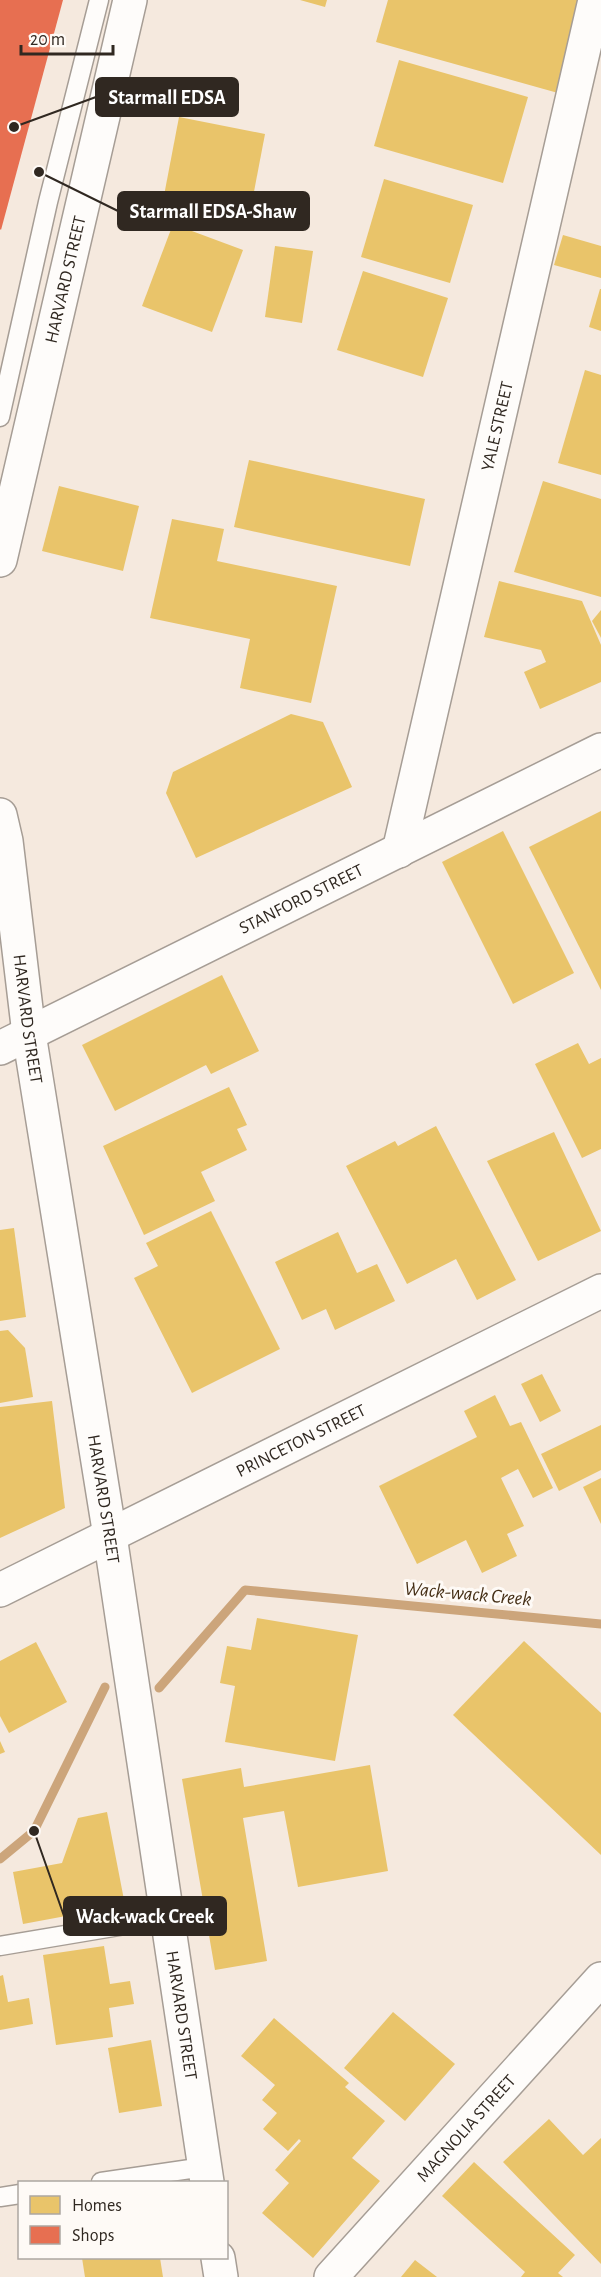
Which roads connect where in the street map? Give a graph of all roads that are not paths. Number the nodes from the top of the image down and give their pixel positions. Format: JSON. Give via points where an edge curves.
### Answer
{"nodes":[{"id":1,"x":99,"y":0,"type":"edge"},
{"id":2,"x":130,"y":0,"type":"edge"},
{"id":3,"x":595,"y":0,"type":"edge"},
{"id":4,"x":0,"y":417,"type":"edge"},
{"id":5,"x":0,"y":560,"type":"edge"},
{"id":6,"x":601,"y":750,"type":"edge"},
{"id":7,"x":2,"y":833,"type":"edge"},
{"id":8,"x":399,"y":851,"type":"junction"},
{"id":9,"x":29,"y":1034,"type":"junction"},
{"id":10,"x":0,"y":1048,"type":"edge"},
{"id":11,"x":601,"y":1291,"type":"edge"},
{"id":12,"x":110,"y":1536,"type":"junction"},
{"id":13,"x":0,"y":1590,"type":"edge"},
{"id":14,"x":167,"y":1918,"type":"junction"},
{"id":15,"x":0,"y":1946,"type":"edge"},
{"id":16,"x":601,"y":1979,"type":"edge"},
{"id":17,"x":206,"y":2175,"type":"edge"},
{"id":18,"x":116,"y":2181,"type":"edge"},
{"id":19,"x":18,"y":2194,"type":"edge"},
{"id":20,"x":0,"y":2197,"type":"edge"},
{"id":21,"x":218,"y":2259,"type":"edge"},
{"id":22,"x":221,"y":2277,"type":"edge"},
{"id":23,"x":331,"y":2277,"type":"edge"}],
"edges":[{"from":1,"to":4,"type":"lane"},
{"from":2,"to":5,"type":"street","name":"HARVARD STREET"},
{"from":3,"to":8,"type":"street","name":"YALE STREET"},
{"from":6,"to":8,"type":"street","name":"STANFORD STREET"},
{"from":7,"to":9,"type":"street","name":"HARVARD STREET"},
{"from":8,"to":9,"type":"street","name":"STANFORD STREET"},
{"from":9,"to":10,"type":"street","name":"STANFORD STREET"},
{"from":9,"to":12,"type":"street","name":"HARVARD STREET"},
{"from":11,"to":12,"type":"street","name":"PRINCETON STREET"},
{"from":12,"to":13,"type":"street","name":"PRINCETON STREET"},
{"from":12,"to":14,"type":"street","name":"HARVARD STREET"},
{"from":14,"to":15,"type":"lane"},
{"from":14,"to":17,"type":"street","name":"HARVARD STREET"},
{"from":16,"to":23,"type":"street","name":"MAGNOLIA STREET"},
{"from":17,"to":18,"type":"lane"},
{"from":19,"to":20,"type":"lane"},
{"from":21,"to":22,"type":"street"}]}
